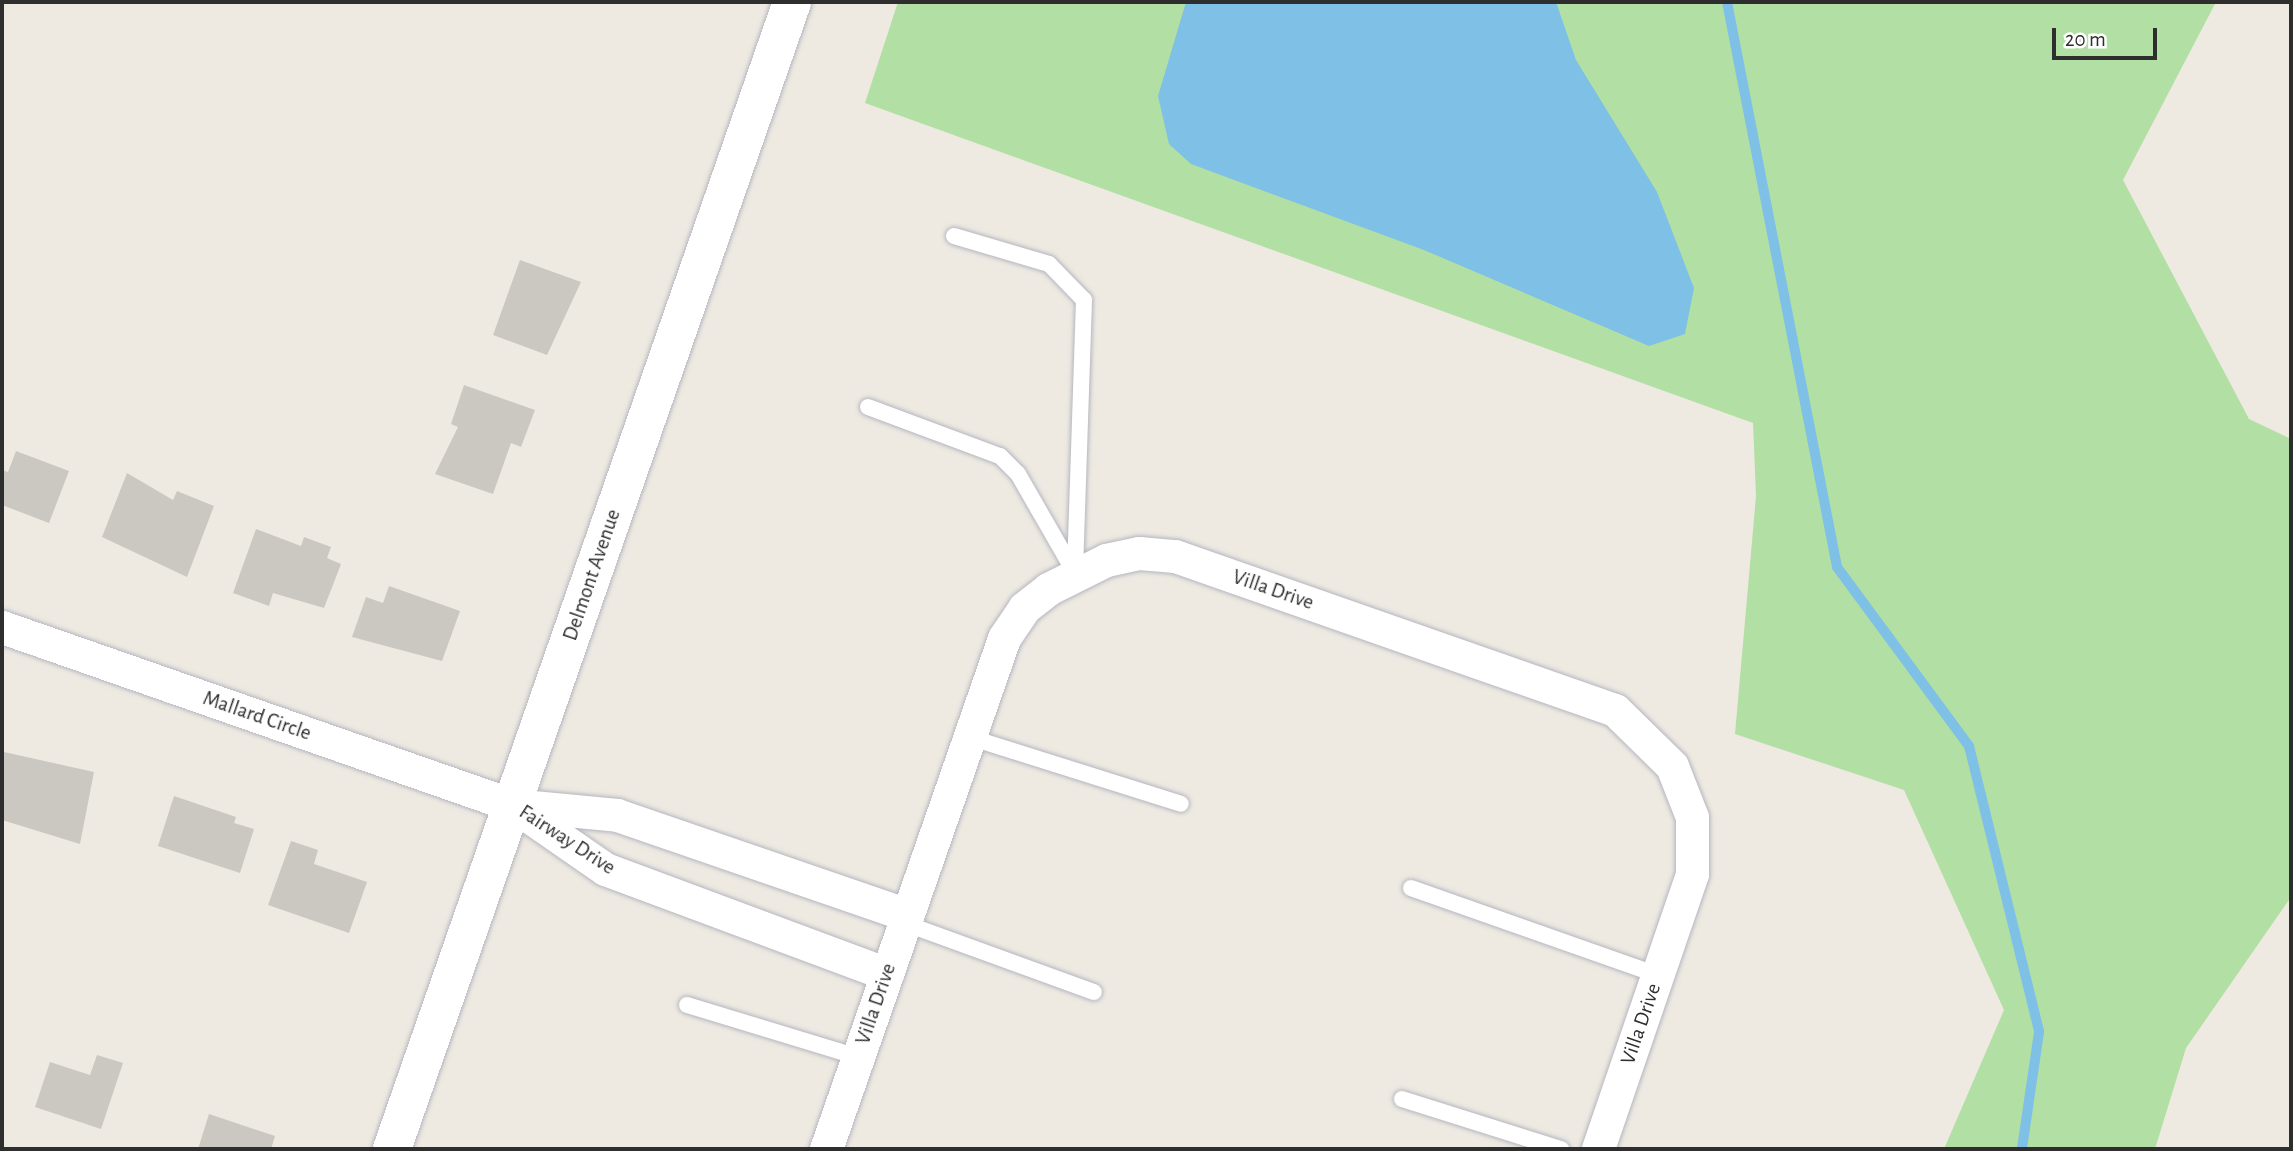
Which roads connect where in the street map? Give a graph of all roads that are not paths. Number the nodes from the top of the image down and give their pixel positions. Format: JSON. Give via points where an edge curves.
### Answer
{"nodes":[{"id":1,"x":792,"y":2,"type":"edge"},
{"id":2,"x":954,"y":236,"type":"dead end"},
{"id":3,"x":868,"y":407,"type":"dead end"},
{"id":4,"x":1075,"y":573,"type":"junction"},
{"id":5,"x":2,"y":627,"type":"edge"},
{"id":6,"x":969,"y":737,"type":"junction"},
{"id":7,"x":1181,"y":804,"type":"dead end"},
{"id":8,"x":512,"y":805,"type":"junction"},
{"id":9,"x":1411,"y":888,"type":"dead end"},
{"id":10,"x":906,"y":919,"type":"junction"},
{"id":11,"x":887,"y":974,"type":"junction"},
{"id":12,"x":1658,"y":975,"type":"junction"},
{"id":13,"x":1094,"y":992,"type":"dead end"},
{"id":14,"x":687,"y":1005,"type":"dead end"},
{"id":15,"x":858,"y":1057,"type":"junction"},
{"id":16,"x":1402,"y":1099,"type":"dead end"},
{"id":17,"x":392,"y":1149,"type":"edge"},
{"id":18,"x":826,"y":1149,"type":"edge"},
{"id":19,"x":1561,"y":1149,"type":"edge"},
{"id":20,"x":1598,"y":1149,"type":"edge"}],
"edges":[{"from":1,"to":8,"type":"street","name":"Delmont Avenue"},
{"from":2,"to":4,"type":"lane","via":[[1049,264],[1084,300]]},
{"from":3,"to":4,"type":"lane","via":[[1000,456],[1018,474]]},
{"from":4,"to":6,"type":"street","name":"Villa Drive","via":[[1024,608],[1004,638]]},
{"from":4,"to":12,"type":"street","name":"Villa Drive","via":[[1139,553],[1175,556],[1615,710],[1672,766],[1692,817],[1692,874]]},
{"from":5,"to":8,"type":"street","name":"Mallard Circle"},
{"from":6,"to":7,"type":"lane"},
{"from":6,"to":10,"type":"street","name":"Villa Drive"},
{"from":8,"to":10,"type":"street","name":"Fairway Drive","via":[[617,815]]},
{"from":8,"to":11,"type":"street","name":"Fairway Drive","via":[[605,869]]},
{"from":8,"to":17,"type":"street","name":"Delmont Avenue"},
{"from":9,"to":12,"type":"lane"},
{"from":10,"to":11,"type":"street","name":"Villa Drive"},
{"from":10,"to":13,"type":"lane"},
{"from":11,"to":15,"type":"street","name":"Villa Drive"},
{"from":12,"to":20,"type":"street","name":"Villa Drive"},
{"from":14,"to":15,"type":"lane"},
{"from":15,"to":18,"type":"street","name":"Villa Drive"},
{"from":16,"to":19,"type":"lane"}]}
